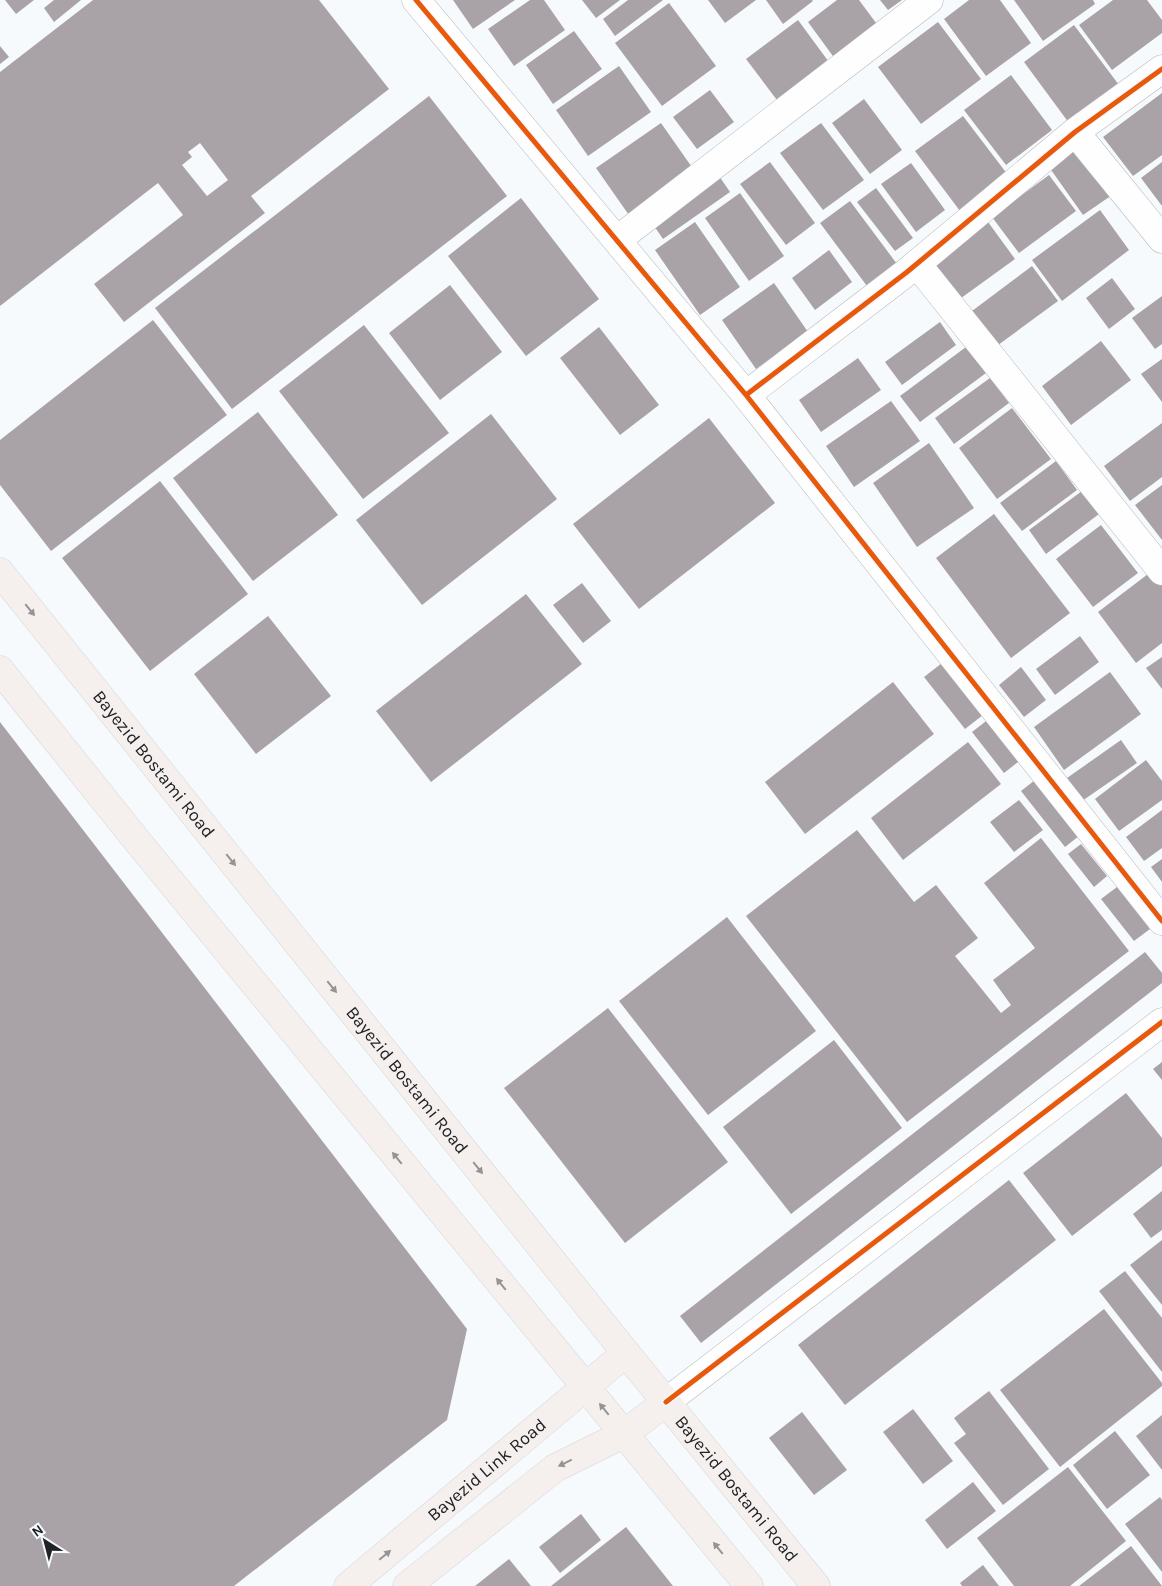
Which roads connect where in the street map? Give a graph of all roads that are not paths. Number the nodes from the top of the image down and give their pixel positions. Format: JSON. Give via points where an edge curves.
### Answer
{"nodes":[{"id":1,"x":416,"y":0,"type":"edge"},
{"id":2,"x":929,"y":0,"type":"edge"},
{"id":3,"x":1162,"y":69,"type":"edge"},
{"id":4,"x":1076,"y":132,"type":"junction"},
{"id":5,"x":1162,"y":239,"type":"edge"},
{"id":6,"x":617,"y":240,"type":"junction"},
{"id":7,"x":916,"y":264,"type":"junction"},
{"id":8,"x":746,"y":395,"type":"junction"},
{"id":9,"x":1162,"y":571,"type":"edge"},
{"id":10,"x":0,"y":572,"type":"edge"},
{"id":11,"x":0,"y":670,"type":"edge"},
{"id":12,"x":1162,"y":921,"type":"edge"},
{"id":13,"x":1162,"y":1022,"type":"edge"},
{"id":14,"x":626,"y":1353,"type":"junction"},
{"id":15,"x":584,"y":1386,"type":"junction"},
{"id":16,"x":666,"y":1402,"type":"junction"},
{"id":17,"x":624,"y":1434,"type":"junction"},
{"id":18,"x":348,"y":1586,"type":"edge"},
{"id":19,"x":407,"y":1586,"type":"edge"},
{"id":20,"x":749,"y":1586,"type":"edge"},
{"id":21,"x":816,"y":1586,"type":"edge"}],
"edges":[{"from":1,"to":6,"type":"street"},
{"from":2,"to":6,"type":"street"},
{"from":3,"to":4,"type":"street"},
{"from":4,"to":5,"type":"street"},
{"from":4,"to":7,"type":"street"},
{"from":6,"to":8,"type":"street"},
{"from":7,"to":8,"type":"street"},
{"from":7,"to":9,"type":"street"},
{"from":8,"to":12,"type":"street"},
{"from":10,"to":14,"type":"main road","name":"Bayezid Bostami Road","one_way":true},
{"from":15,"to":11,"type":"main road","one_way":true},
{"from":13,"to":16,"type":"street"},
{"from":14,"to":15,"type":"main road","name":"Bayezid Link Road"},
{"from":14,"to":16,"type":"main road","name":"Bayezid Bostami Road"},
{"from":17,"to":15,"type":"main road","one_way":true},
{"from":18,"to":15,"type":"main road","name":"Bayezid Link Road","one_way":true},
{"from":16,"to":17,"type":"main road"},
{"from":16,"to":21,"type":"main road","name":"Bayezid Bostami Road"},
{"from":17,"to":19,"type":"main road","one_way":true,"via":[[555,1468]]},
{"from":20,"to":17,"type":"main road","one_way":true}]}
